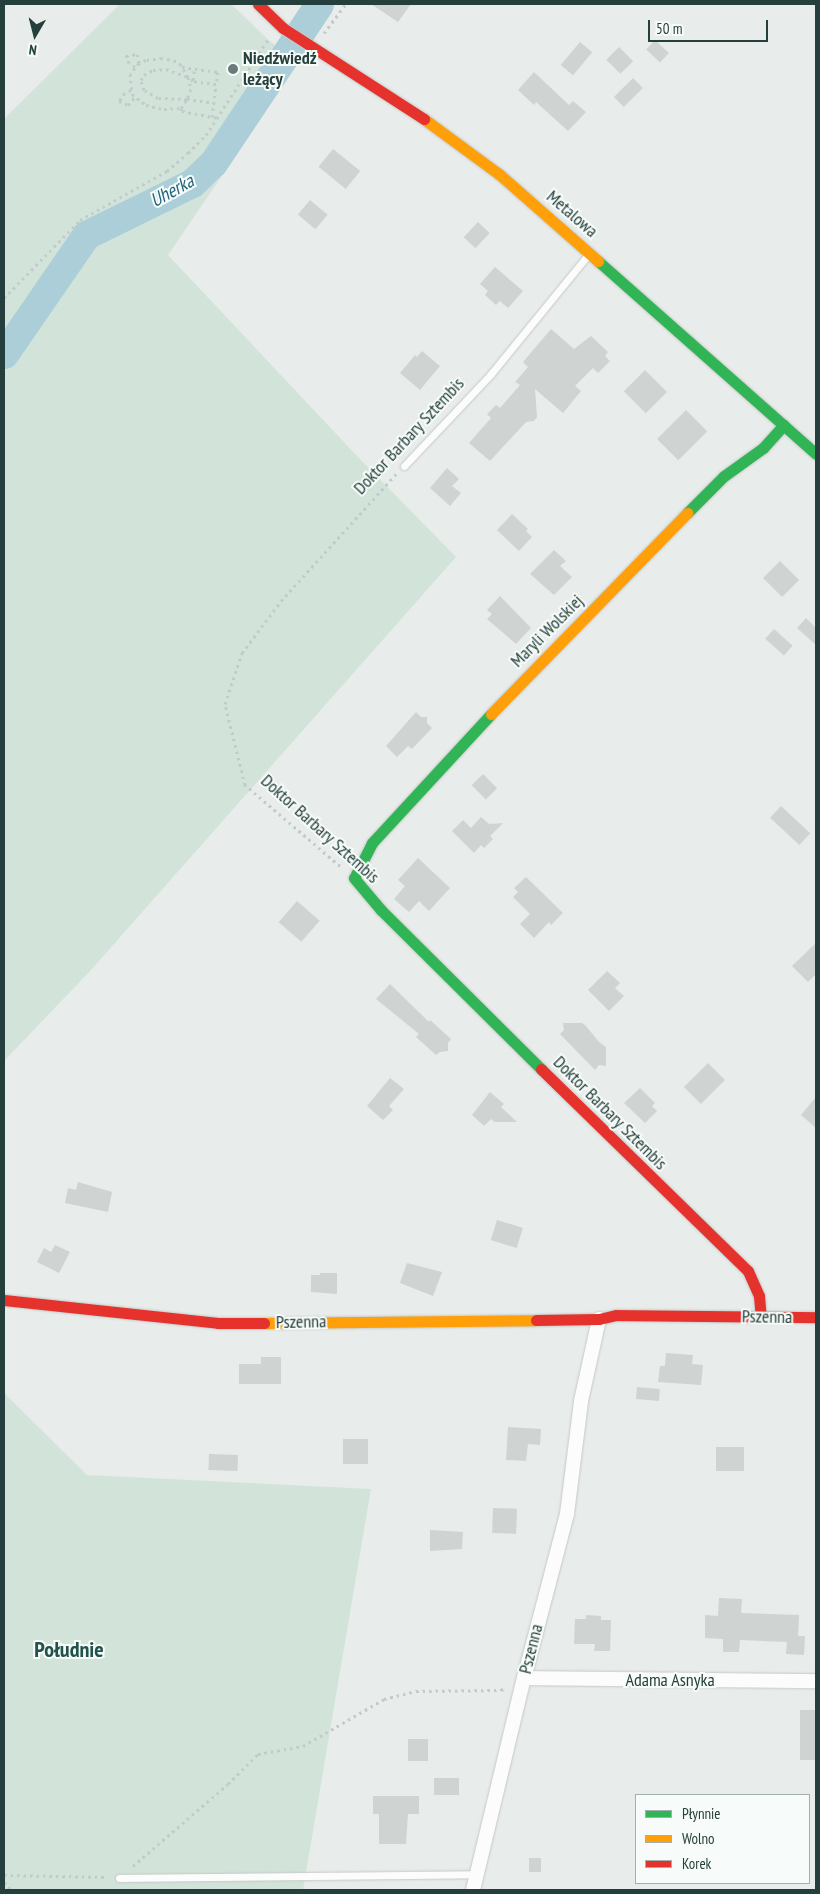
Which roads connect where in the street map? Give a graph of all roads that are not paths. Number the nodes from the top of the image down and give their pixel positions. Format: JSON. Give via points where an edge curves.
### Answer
{"nodes":[{"id":1,"x":258,"y":4,"type":"edge"},
{"id":2,"x":590,"y":252,"type":"junction"},
{"id":3,"x":784,"y":425,"type":"junction"},
{"id":4,"x":816,"y":454,"type":"edge"},
{"id":5,"x":404,"y":466,"type":"road end"},
{"id":6,"x":354,"y":878,"type":"joint"},
{"id":7,"x":4,"y":1300,"type":"edge"},
{"id":8,"x":761,"y":1317,"type":"junction"},
{"id":9,"x":816,"y":1317,"type":"edge"},
{"id":10,"x":599,"y":1318,"type":"junction"},
{"id":11,"x":524,"y":1678,"type":"junction"},
{"id":12,"x":816,"y":1681,"type":"edge"},
{"id":13,"x":476,"y":1874,"type":"junction"},
{"id":14,"x":119,"y":1878,"type":"road end"},
{"id":15,"x":474,"y":1890,"type":"edge"}],
"edges":[{"from":1,"to":2,"type":"street","name":"Metalowa","via":[[283,28],[405,105],[499,174]]},
{"from":2,"to":3,"type":"street","name":"Metalowa"},
{"from":2,"to":5,"type":"lane","name":"Doktor Barbary Sztembis","via":[[490,375]]},
{"from":3,"to":4,"type":"street","name":"Metalowa"},
{"from":3,"to":6,"type":"street","name":"Maryli Wolskiej","via":[[763,448],[724,476],[515,688],[372,843]]},
{"from":6,"to":8,"type":"street","name":"Doktor Barbary Sztembis","via":[[395,924],[748,1271],[759,1296]]},
{"from":7,"to":10,"type":"street","name":"Pszenna","via":[[218,1323]]},
{"from":8,"to":9,"type":"street","name":"Pszenna"},
{"from":8,"to":10,"type":"street","name":"Pszenna","via":[[616,1314]]},
{"from":10,"to":11,"type":"street","name":"Pszenna","via":[[581,1401],[567,1514]]},
{"from":11,"to":12,"type":"street","name":"Adama Asnyka"},
{"from":11,"to":13,"type":"street","name":"Pszenna"},
{"from":13,"to":14,"type":"lane"},
{"from":13,"to":15,"type":"street","name":"Pszenna"}]}
